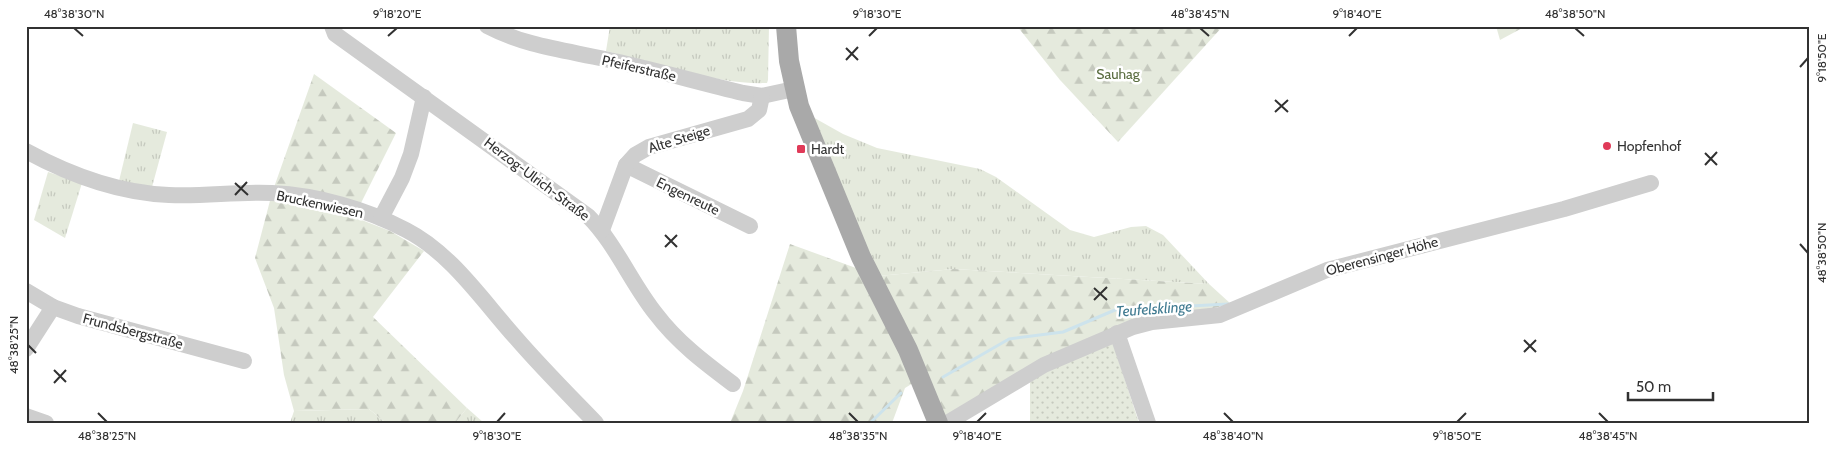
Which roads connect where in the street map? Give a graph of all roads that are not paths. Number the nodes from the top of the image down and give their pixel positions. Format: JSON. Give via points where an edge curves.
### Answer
{"nodes":[{"id":1,"x":332,"y":26,"type":"edge"},
{"id":2,"x":487,"y":26,"type":"edge"},
{"id":3,"x":786,"y":26,"type":"edge"},
{"id":4,"x":794,"y":90,"type":"junction"},
{"id":5,"x":762,"y":96,"type":"junction"},
{"id":6,"x":424,"y":97,"type":"junction"},
{"id":7,"x":26,"y":151,"type":"edge"},
{"id":8,"x":626,"y":166,"type":"junction"},
{"id":9,"x":1651,"y":183,"type":"dead end"},
{"id":10,"x":381,"y":218,"type":"junction"},
{"id":11,"x":750,"y":226,"type":"dead end"},
{"id":12,"x":602,"y":230,"type":"junction"},
{"id":13,"x":26,"y":291,"type":"edge"},
{"id":14,"x":53,"y":307,"type":"junction"},
{"id":15,"x":1117,"y":333,"type":"junction"},
{"id":16,"x":26,"y":349,"type":"edge"},
{"id":17,"x":244,"y":361,"type":"dead end"},
{"id":18,"x":733,"y":384,"type":"dead end"},
{"id":19,"x":26,"y":416,"type":"edge"},
{"id":20,"x":46,"y":423,"type":"edge"},
{"id":21,"x":596,"y":423,"type":"edge"},
{"id":22,"x":938,"y":423,"type":"edge"},
{"id":23,"x":947,"y":423,"type":"edge"},
{"id":24,"x":1148,"y":423,"type":"edge"}],
"edges":[{"from":1,"to":6,"type":"street","name":"Herzog-Ulrich-Straße","via":[[336,34]]},
{"from":2,"to":5,"type":"street","name":"Pfeiferstraße","via":[[505,36],[540,47]]},
{"from":3,"to":4,"type":"main road"},
{"from":4,"to":5,"type":"street","name":"Pfeiferstraße"},
{"from":4,"to":22,"type":"main road","via":[[844,217],[908,350]]},
{"from":5,"to":8,"type":"street","name":"Alte Steige","via":[[759,110],[748,119],[649,147],[635,155]]},
{"from":6,"to":10,"type":"street","name":"Bruckenwiesen","via":[[412,154]]},
{"from":6,"to":12,"type":"street","name":"Herzog-Ulrich-Straße","via":[[547,184]]},
{"from":7,"to":10,"type":"street","name":"Bruckenwiesen","via":[[83,177],[144,192],[168,195],[272,193],[344,206]]},
{"from":8,"to":11,"type":"street","name":"Engenreute"},
{"from":8,"to":12,"type":"street","name":"Alte Steige"},
{"from":9,"to":15,"type":"street","name":"Oberensinger Höhe","via":[[1564,209],[1326,270],[1220,315],[1152,322]]},
{"from":10,"to":21,"type":"street","name":"Bruckenwiesen","via":[[415,236],[446,259]]},
{"from":12,"to":18,"type":"street","name":"Herzog-Ulrich-Straße","via":[[655,314],[676,337]]},
{"from":13,"to":14,"type":"street","name":"Frundsbergstraße"},
{"from":14,"to":16,"type":"street"},
{"from":14,"to":17,"type":"street","name":"Frundsbergstraße"},
{"from":15,"to":23,"type":"street","name":"Oberensinger Höhe","via":[[1044,365]]},
{"from":15,"to":24,"type":"street"},
{"from":19,"to":20,"type":"street"}]}
